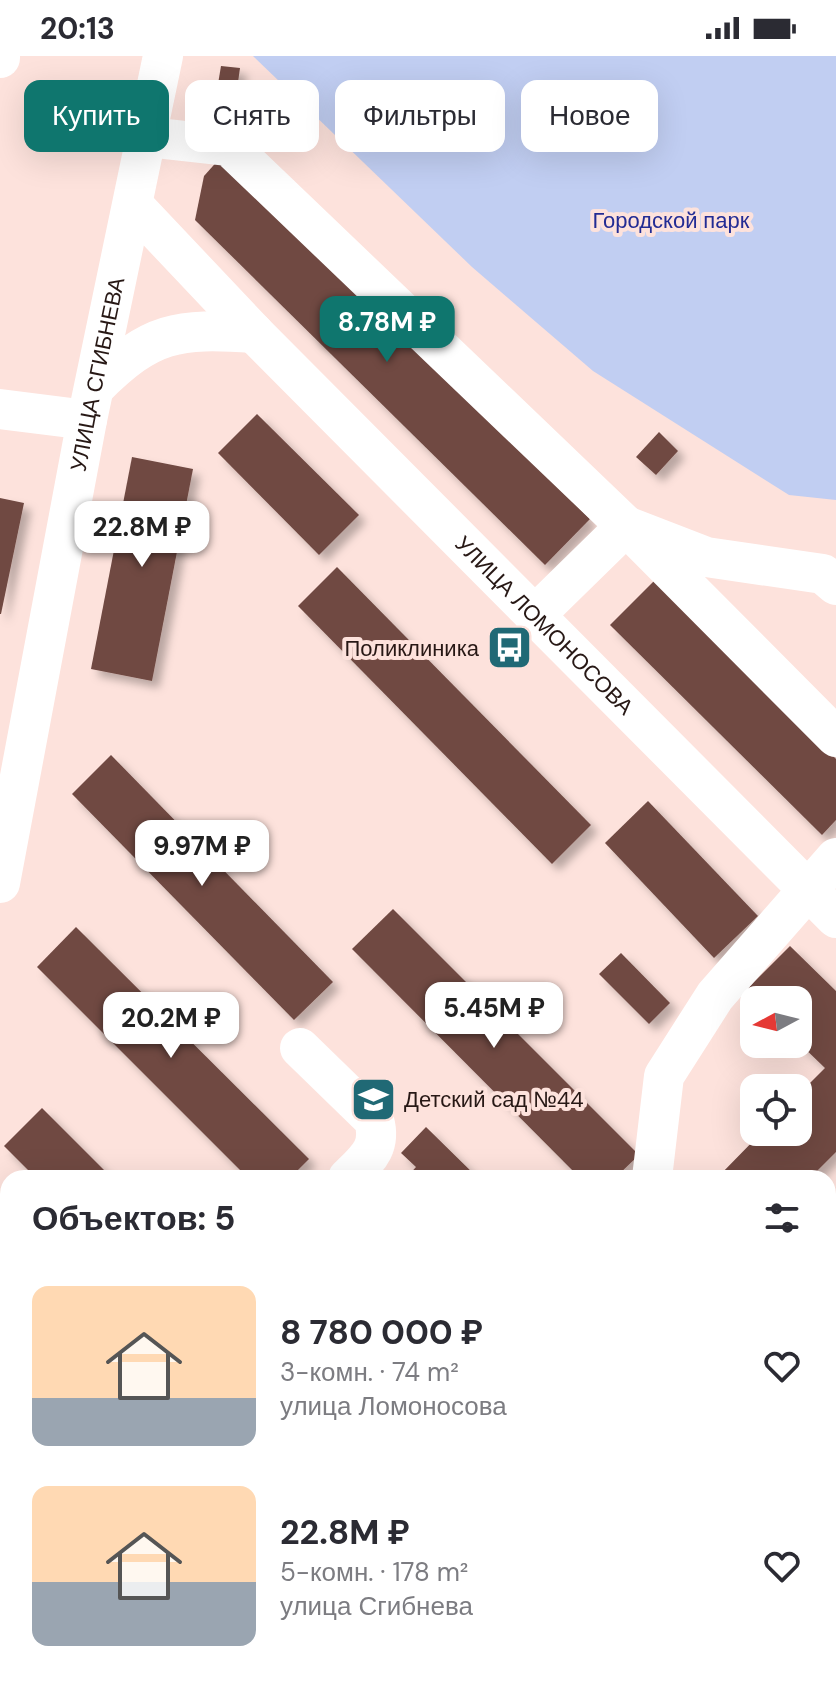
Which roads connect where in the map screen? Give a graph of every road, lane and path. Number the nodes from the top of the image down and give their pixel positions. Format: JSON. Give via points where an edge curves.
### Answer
{"nodes":[{"id":1,"x":163,"y":56,"type":"edge"},
{"id":2,"x":159,"y":80,"type":"edge"},
{"id":3,"x":169,"y":139,"type":"edge"},
{"id":4,"x":145,"y":152,"type":"edge"},
{"id":5,"x":133,"y":205,"type":"junction"},
{"id":6,"x":254,"y":333,"type":"junction"},
{"id":7,"x":91,"y":404,"type":"junction"},
{"id":8,"x":0,"y":409,"type":"edge"},
{"id":9,"x":626,"y":526,"type":"junction"},
{"id":10,"x":836,"y":585,"type":"edge"},
{"id":11,"x":534,"y":616,"type":"junction"},
{"id":12,"x":15,"y":708,"type":"edge"},
{"id":13,"x":836,"y":737,"type":"edge"},
{"id":14,"x":836,"y":858,"type":"edge"},
{"id":15,"x":0,"y":883,"type":"edge"},
{"id":16,"x":807,"y":890,"type":"junction"},
{"id":17,"x":836,"y":918,"type":"edge"},
{"id":18,"x":300,"y":1048,"type":"dead end"},
{"id":19,"x":355,"y":1170,"type":"edge"},
{"id":20,"x":653,"y":1170,"type":"edge"}],
"edges":[{"from":1,"to":2,"type":"street","name":"УЛИЦА СГИБНЕВА"},
{"from":3,"to":9,"type":"street","via":[[229,146]]},
{"from":4,"to":5,"type":"street","name":"УЛИЦА СГИБНЕВА"},
{"from":5,"to":6,"type":"street","name":"УЛИЦА ЛОМОНОСОВА"},
{"from":5,"to":7,"type":"street","name":"УЛИЦА СГИБНЕВА"},
{"from":6,"to":7,"type":"street","via":[[196,329],[153,340],[122,360]]},
{"from":6,"to":11,"type":"street","name":"УЛИЦА ЛОМОНОСОВА"},
{"from":7,"to":8,"type":"street"},
{"from":7,"to":12,"type":"street","name":"УЛИЦА СГИБНЕВА"},
{"from":9,"to":10,"type":"street","via":[[706,557],[823,574]]},
{"from":9,"to":11,"type":"street"},
{"from":9,"to":13,"type":"street"},
{"from":11,"to":16,"type":"street","name":"УЛИЦА ЛОМОНОСОВА"},
{"from":12,"to":15,"type":"street","name":"УЛИЦА СГИБНЕВА"},
{"from":14,"to":16,"type":"street"},
{"from":16,"to":17,"type":"street","name":"УЛИЦА ЛОМОНОСОВА"},
{"from":16,"to":20,"type":"street","via":[[715,996],[664,1076]]},
{"from":18,"to":19,"type":"street","via":[[374,1120],[376,1146]]}]}
